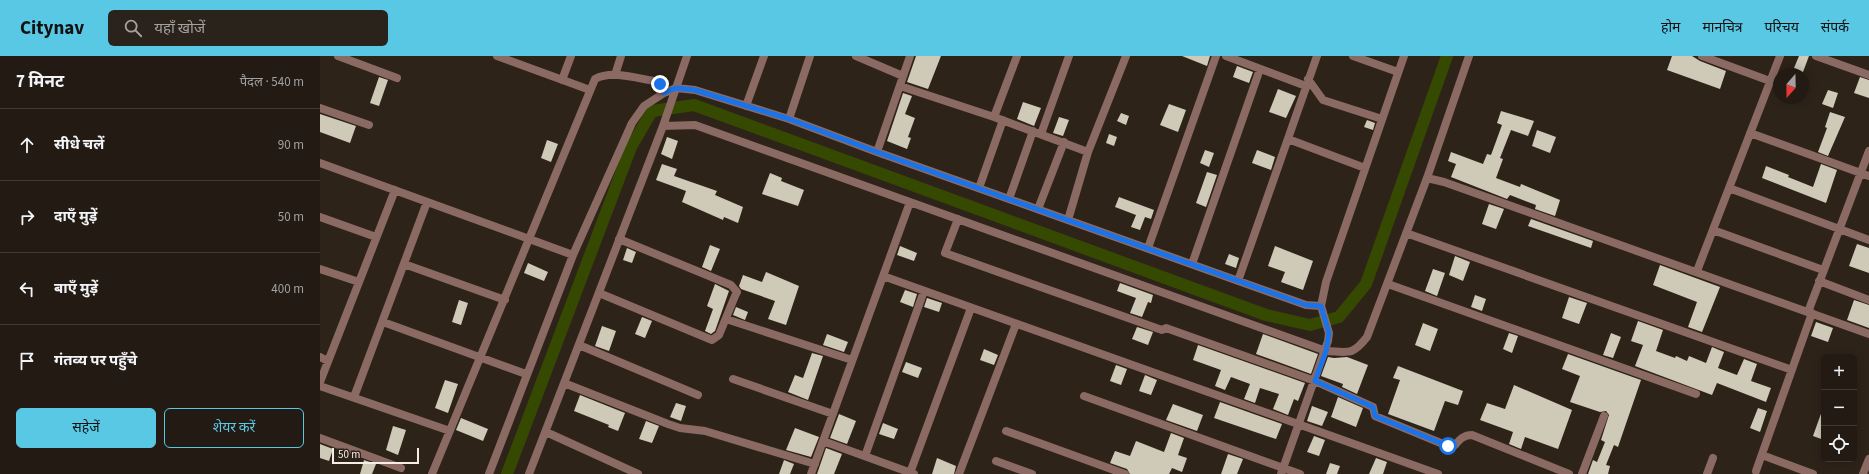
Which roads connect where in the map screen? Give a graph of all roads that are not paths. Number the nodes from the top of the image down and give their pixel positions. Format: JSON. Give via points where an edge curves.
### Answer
{"nodes":[{"id":1,"x":338,"y":56,"type":"edge"},
{"id":2,"x":497,"y":56,"type":"edge"},
{"id":3,"x":571,"y":56,"type":"edge"},
{"id":4,"x":622,"y":56,"type":"edge"},
{"id":5,"x":687,"y":56,"type":"edge"},
{"id":6,"x":764,"y":56,"type":"edge"},
{"id":7,"x":810,"y":56,"type":"edge"},
{"id":8,"x":856,"y":56,"type":"edge"},
{"id":9,"x":910,"y":56,"type":"edge"},
{"id":10,"x":1017,"y":56,"type":"edge"},
{"id":11,"x":1069,"y":56,"type":"edge"},
{"id":12,"x":1126,"y":56,"type":"edge"},
{"id":13,"x":1216,"y":56,"type":"edge"},
{"id":14,"x":1226,"y":56,"type":"edge"},
{"id":15,"x":1317,"y":56,"type":"edge"},
{"id":16,"x":1353,"y":56,"type":"edge"},
{"id":17,"x":1404,"y":56,"type":"edge"},
{"id":18,"x":1469,"y":56,"type":"edge"},
{"id":19,"x":1702,"y":56,"type":"edge"},
{"id":20,"x":1780,"y":56,"type":"edge"},
{"id":21,"x":1816,"y":56,"type":"edge"},
{"id":22,"x":510,"y":58,"type":"edge"},
{"id":23,"x":1260,"y":68,"type":"junction"},
{"id":24,"x":1398,"y":72,"type":"junction"},
{"id":25,"x":615,"y":75,"type":"junction"},
{"id":26,"x":1869,"y":75,"type":"edge"},
{"id":27,"x":903,"y":76,"type":"junction"},
{"id":28,"x":397,"y":78,"type":"dead end"},
{"id":29,"x":562,"y":80,"type":"junction"},
{"id":30,"x":1770,"y":81,"type":"junction"},
{"id":31,"x":1307,"y":82,"type":"junction"},
{"id":32,"x":900,"y":86,"type":"junction"},
{"id":33,"x":590,"y":90,"type":"junction"},
{"id":34,"x":674,"y":92,"type":"junction"},
{"id":35,"x":664,"y":93,"type":"junction"},
{"id":36,"x":746,"y":106,"type":"junction"},
{"id":37,"x":320,"y":108,"type":"edge"},
{"id":38,"x":994,"y":117,"type":"junction"},
{"id":39,"x":789,"y":119,"type":"junction"},
{"id":40,"x":1382,"y":119,"type":"junction"},
{"id":41,"x":1003,"y":120,"type":"junction"},
{"id":42,"x":664,"y":124,"type":"junction"},
{"id":43,"x":369,"y":125,"type":"dead end"},
{"id":44,"x":1037,"y":132,"type":"junction"},
{"id":45,"x":1750,"y":133,"type":"junction"},
{"id":46,"x":1288,"y":139,"type":"junction"},
{"id":47,"x":1064,"y":142,"type":"junction"},
{"id":48,"x":1869,"y":151,"type":"edge"},
{"id":49,"x":877,"y":152,"type":"junction"},
{"id":50,"x":1088,"y":152,"type":"junction"},
{"id":51,"x":320,"y":163,"type":"edge"},
{"id":52,"x":1365,"y":168,"type":"junction"},
{"id":53,"x":1860,"y":173,"type":"junction"},
{"id":54,"x":1869,"y":176,"type":"edge"},
{"id":55,"x":1427,"y":178,"type":"junction"},
{"id":56,"x":979,"y":188,"type":"junction"},
{"id":57,"x":1729,"y":188,"type":"junction"},
{"id":58,"x":395,"y":190,"type":"junction"},
{"id":59,"x":1009,"y":199,"type":"junction"},
{"id":60,"x":427,"y":202,"type":"junction"},
{"id":61,"x":910,"y":202,"type":"junction"},
{"id":62,"x":1038,"y":209,"type":"junction"},
{"id":63,"x":320,"y":217,"type":"edge"},
{"id":64,"x":958,"y":219,"type":"junction"},
{"id":65,"x":1068,"y":220,"type":"junction"},
{"id":66,"x":1838,"y":229,"type":"junction"},
{"id":67,"x":1713,"y":230,"type":"junction"},
{"id":68,"x":1406,"y":233,"type":"junction"},
{"id":69,"x":376,"y":237,"type":"junction"},
{"id":70,"x":619,"y":239,"type":"junction"},
{"id":71,"x":530,"y":240,"type":"junction"},
{"id":72,"x":1869,"y":240,"type":"edge"},
{"id":73,"x":1148,"y":248,"type":"junction"},
{"id":74,"x":573,"y":256,"type":"junction"},
{"id":75,"x":404,"y":264,"type":"junction"},
{"id":76,"x":1192,"y":264,"type":"junction"},
{"id":77,"x":320,"y":269,"type":"edge"},
{"id":78,"x":1823,"y":270,"type":"junction"},
{"id":79,"x":1697,"y":271,"type":"junction"},
{"id":80,"x":883,"y":276,"type":"junction"},
{"id":81,"x":1238,"y":281,"type":"junction"},
{"id":82,"x":1819,"y":281,"type":"junction"},
{"id":83,"x":359,"y":282,"type":"junction"},
{"id":84,"x":1388,"y":284,"type":"junction"},
{"id":85,"x":924,"y":291,"type":"junction"},
{"id":86,"x":599,"y":293,"type":"junction"},
{"id":87,"x":505,"y":300,"type":"junction"},
{"id":88,"x":1869,"y":300,"type":"edge"},
{"id":89,"x":971,"y":308,"type":"junction"},
{"id":90,"x":1322,"y":309,"type":"junction"},
{"id":91,"x":1810,"y":312,"type":"junction"},
{"id":92,"x":726,"y":319,"type":"junction"},
{"id":93,"x":383,"y":322,"type":"junction"},
{"id":94,"x":1016,"y":324,"type":"junction"},
{"id":95,"x":1869,"y":334,"type":"edge"},
{"id":96,"x":579,"y":345,"type":"junction"},
{"id":97,"x":1326,"y":351,"type":"junction"},
{"id":98,"x":320,"y":358,"type":"edge"},
{"id":99,"x":481,"y":358,"type":"junction"},
{"id":100,"x":852,"y":360,"type":"junction"},
{"id":101,"x":328,"y":361,"type":"junction"},
{"id":102,"x":1792,"y":370,"type":"junction"},
{"id":103,"x":526,"y":374,"type":"junction"},
{"id":104,"x":733,"y":379,"type":"dead end"},
{"id":105,"x":1315,"y":381,"type":"junction"},
{"id":106,"x":320,"y":382,"type":"edge"},
{"id":107,"x":564,"y":383,"type":"junction"},
{"id":108,"x":320,"y":386,"type":"edge"},
{"id":109,"x":1696,"y":394,"type":"dead end"},
{"id":110,"x":698,"y":395,"type":"dead end"},
{"id":111,"x":1084,"y":396,"type":"dead end"},
{"id":112,"x":354,"y":397,"type":"junction"},
{"id":113,"x":833,"y":414,"type":"junction"},
{"id":114,"x":1604,"y":416,"type":"dead end"},
{"id":115,"x":1299,"y":425,"type":"junction"},
{"id":116,"x":450,"y":431,"type":"junction"},
{"id":117,"x":1006,"y":431,"type":"dead end"},
{"id":118,"x":546,"y":432,"type":"junction"},
{"id":119,"x":320,"y":438,"type":"edge"},
{"id":120,"x":823,"y":441,"type":"junction"},
{"id":121,"x":1762,"y":455,"type":"junction"},
{"id":122,"x":865,"y":456,"type":"junction"},
{"id":123,"x":1713,"y":458,"type":"dead end"},
{"id":124,"x":1869,"y":459,"type":"edge"},
{"id":125,"x":996,"y":461,"type":"dead end"},
{"id":126,"x":815,"y":464,"type":"junction"},
{"id":127,"x":401,"y":468,"type":"dead end"},
{"id":128,"x":1282,"y":471,"type":"edge"},
{"id":129,"x":1756,"y":471,"type":"dead end"},
{"id":130,"x":912,"y":473,"type":"edge"},
{"id":131,"x":432,"y":474,"type":"edge"},
{"id":132,"x":489,"y":474,"type":"edge"},
{"id":133,"x":530,"y":474,"type":"edge"},
{"id":134,"x":638,"y":474,"type":"edge"},
{"id":135,"x":811,"y":474,"type":"edge"},
{"id":136,"x":959,"y":474,"type":"edge"},
{"id":137,"x":1032,"y":474,"type":"edge"},
{"id":138,"x":1124,"y":474,"type":"edge"},
{"id":139,"x":1300,"y":474,"type":"edge"},
{"id":140,"x":1438,"y":474,"type":"edge"},
{"id":141,"x":1569,"y":474,"type":"edge"},
{"id":142,"x":1582,"y":474,"type":"edge"},
{"id":143,"x":1707,"y":474,"type":"edge"},
{"id":144,"x":1813,"y":474,"type":"edge"},
{"id":145,"x":1864,"y":474,"type":"edge"}],
"edges":[{"from":1,"to":28,"type":"street"},
{"from":2,"to":22,"type":"street"},
{"from":3,"to":29,"type":"street"},
{"from":4,"to":25,"type":"street"},
{"from":5,"to":34,"type":"street"},
{"from":6,"to":36,"type":"street"},
{"from":7,"to":39,"type":"street"},
{"from":8,"to":27,"type":"street"},
{"from":9,"to":27,"type":"street"},
{"from":10,"to":38,"type":"street"},
{"from":11,"to":44,"type":"street"},
{"from":12,"to":50,"type":"street"},
{"from":13,"to":73,"type":"street"},
{"from":14,"to":23,"type":"street"},
{"from":15,"to":31,"type":"street"},
{"from":16,"to":24,"type":"street"},
{"from":17,"to":24,"type":"street"},
{"from":18,"to":55,"type":"street"},
{"from":19,"to":30,"type":"street"},
{"from":20,"to":30,"type":"street"},
{"from":21,"to":26,"type":"street"},
{"from":22,"to":29,"type":"street"},
{"from":23,"to":31,"type":"street"},
{"from":23,"to":76,"type":"street"},
{"from":24,"to":40,"type":"street"},
{"from":25,"to":33,"type":"street","via":[[595,79]]},
{"from":25,"to":35,"type":"street","via":[[660,84]]},
{"from":27,"to":32,"type":"street"},
{"from":29,"to":33,"type":"street"},
{"from":30,"to":45,"type":"street"},
{"from":31,"to":40,"type":"street","via":[[1323,100]]},
{"from":31,"to":46,"type":"street"},
{"from":32,"to":38,"type":"street"},
{"from":32,"to":49,"type":"street"},
{"from":33,"to":71,"type":"street"},
{"from":34,"to":35,"type":"street"},
{"from":34,"to":36,"type":"street","via":[[695,90]]},
{"from":34,"to":42,"type":"street"},
{"from":35,"to":74,"type":"street","via":[[644,106],[632,123]]},
{"from":36,"to":39,"type":"street"},
{"from":37,"to":43,"type":"street"},
{"from":38,"to":41,"type":"street"},
{"from":39,"to":49,"type":"street"},
{"from":40,"to":52,"type":"street"},
{"from":41,"to":44,"type":"street"},
{"from":41,"to":56,"type":"street"},
{"from":42,"to":61,"type":"street","via":[[695,125]]},
{"from":42,"to":70,"type":"street"},
{"from":44,"to":47,"type":"street"},
{"from":44,"to":59,"type":"street"},
{"from":45,"to":53,"type":"street"},
{"from":45,"to":57,"type":"street"},
{"from":46,"to":52,"type":"street"},
{"from":46,"to":81,"type":"street"},
{"from":47,"to":50,"type":"street"},
{"from":47,"to":62,"type":"street"},
{"from":48,"to":53,"type":"street"},
{"from":49,"to":56,"type":"street"},
{"from":50,"to":65,"type":"street"},
{"from":51,"to":58,"type":"street"},
{"from":52,"to":90,"type":"street","via":[[1326,282]]},
{"from":53,"to":54,"type":"street"},
{"from":53,"to":66,"type":"street"},
{"from":55,"to":68,"type":"street"},
{"from":55,"to":79,"type":"street"},
{"from":56,"to":59,"type":"street"},
{"from":57,"to":66,"type":"street"},
{"from":57,"to":67,"type":"street"},
{"from":58,"to":60,"type":"street"},
{"from":58,"to":69,"type":"street"},
{"from":59,"to":62,"type":"street"},
{"from":60,"to":71,"type":"street"},
{"from":60,"to":75,"type":"street"},
{"from":61,"to":64,"type":"street"},
{"from":61,"to":80,"type":"street"},
{"from":62,"to":65,"type":"street"},
{"from":63,"to":69,"type":"street"},
{"from":64,"to":97,"type":"street"},
{"from":64,"to":105,"type":"street","via":[[945,253]]},
{"from":65,"to":73,"type":"street"},
{"from":66,"to":72,"type":"street"},
{"from":66,"to":78,"type":"street"},
{"from":67,"to":78,"type":"street"},
{"from":67,"to":79,"type":"street"},
{"from":68,"to":84,"type":"street"},
{"from":68,"to":102,"type":"street"},
{"from":69,"to":83,"type":"street"},
{"from":70,"to":86,"type":"street"},
{"from":70,"to":92,"type":"street","via":[[731,285],[737,292]]},
{"from":71,"to":74,"type":"street"},
{"from":71,"to":87,"type":"street"},
{"from":73,"to":76,"type":"street"},
{"from":74,"to":103,"type":"street"},
{"from":75,"to":87,"type":"street"},
{"from":75,"to":93,"type":"street"},
{"from":76,"to":81,"type":"street"},
{"from":77,"to":83,"type":"street"},
{"from":78,"to":82,"type":"street"},
{"from":79,"to":91,"type":"street"},
{"from":80,"to":85,"type":"street"},
{"from":80,"to":100,"type":"street"},
{"from":81,"to":90,"type":"street"},
{"from":82,"to":88,"type":"street"},
{"from":82,"to":91,"type":"street"},
{"from":83,"to":101,"type":"street"},
{"from":84,"to":97,"type":"street","via":[[1367,337],[1358,349],[1350,352]]},
{"from":84,"to":109,"type":"street"},
{"from":85,"to":89,"type":"street"},
{"from":85,"to":122,"type":"street"},
{"from":86,"to":92,"type":"street","via":[[712,340],[719,335]]},
{"from":86,"to":96,"type":"street"},
{"from":87,"to":99,"type":"street"},
{"from":89,"to":94,"type":"street"},
{"from":89,"to":130,"type":"street"},
{"from":90,"to":97,"type":"street","via":[[1329,333]]},
{"from":91,"to":95,"type":"street"},
{"from":91,"to":102,"type":"street"},
{"from":92,"to":100,"type":"street"},
{"from":93,"to":99,"type":"street"},
{"from":93,"to":112,"type":"street"},
{"from":94,"to":115,"type":"street"},
{"from":94,"to":136,"type":"street"},
{"from":96,"to":107,"type":"street"},
{"from":96,"to":110,"type":"street"},
{"from":97,"to":105,"type":"street"},
{"from":98,"to":101,"type":"street"},
{"from":99,"to":103,"type":"street"},
{"from":99,"to":116,"type":"street"},
{"from":100,"to":113,"type":"street"},
{"from":101,"to":106,"type":"street"},
{"from":102,"to":121,"type":"street"},
{"from":103,"to":132,"type":"street"},
{"from":104,"to":113,"type":"street"},
{"from":105,"to":115,"type":"street"},
{"from":105,"to":141,"type":"street","via":[[1373,407],[1375,416],[1448,446],[1455,445],[1460,438],[1472,435]]},
{"from":107,"to":118,"type":"street"},
{"from":107,"to":126,"type":"street","via":[[680,428],[705,430]]},
{"from":108,"to":112,"type":"street"},
{"from":111,"to":128,"type":"street"},
{"from":112,"to":116,"type":"street"},
{"from":113,"to":120,"type":"street"},
{"from":114,"to":142,"type":"street"},
{"from":115,"to":128,"type":"street"},
{"from":115,"to":140,"type":"street"},
{"from":116,"to":131,"type":"street"},
{"from":117,"to":138,"type":"street"},
{"from":118,"to":133,"type":"street"},
{"from":118,"to":134,"type":"street"},
{"from":119,"to":127,"type":"street"},
{"from":120,"to":122,"type":"street"},
{"from":120,"to":126,"type":"street"},
{"from":121,"to":129,"type":"street"},
{"from":121,"to":144,"type":"street"},
{"from":122,"to":130,"type":"street"},
{"from":123,"to":143,"type":"street"},
{"from":124,"to":145,"type":"street"},
{"from":125,"to":137,"type":"street"},
{"from":126,"to":135,"type":"street"},
{"from":128,"to":139,"type":"street"}]}
